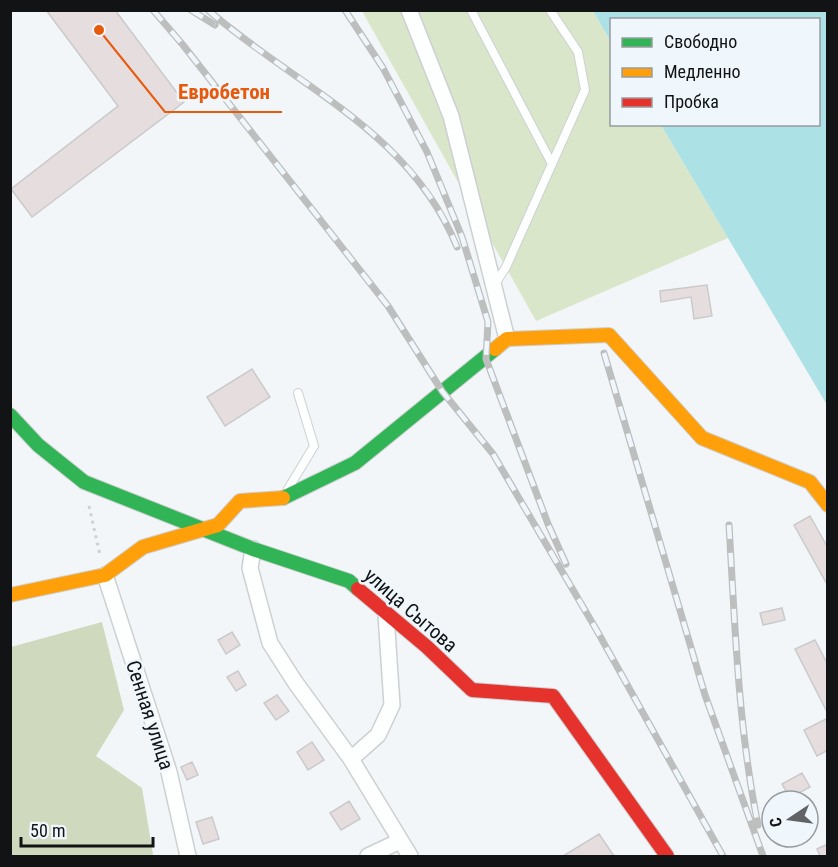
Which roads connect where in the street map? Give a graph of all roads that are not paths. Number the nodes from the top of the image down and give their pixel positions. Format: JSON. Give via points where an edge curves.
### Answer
{"nodes":[{"id":1,"x":408,"y":10,"type":"edge"},
{"id":2,"x":471,"y":10,"type":"edge"},
{"id":3,"x":550,"y":10,"type":"edge"},
{"id":4,"x":552,"y":164,"type":"junction"},
{"id":5,"x":494,"y":285,"type":"junction"},
{"id":6,"x":507,"y":339,"type":"junction"},
{"id":7,"x":298,"y":393,"type":"dead end"},
{"id":8,"x":10,"y":415,"type":"edge"},
{"id":9,"x":283,"y":498,"type":"junction"},
{"id":10,"x":828,"y":505,"type":"edge"},
{"id":11,"x":207,"y":530,"type":"junction"},
{"id":12,"x":253,"y":549,"type":"junction"},
{"id":13,"x":105,"y":575,"type":"junction"},
{"id":14,"x":10,"y":595,"type":"edge"},
{"id":15,"x":386,"y":615,"type":"junction"},
{"id":16,"x":351,"y":759,"type":"junction"},
{"id":17,"x":400,"y":841,"type":"junction"},
{"id":18,"x":188,"y":856,"type":"edge"},
{"id":19,"x":368,"y":856,"type":"edge"},
{"id":20,"x":410,"y":856,"type":"edge"},
{"id":21,"x":667,"y":856,"type":"edge"}],
"edges":[{"from":1,"to":5,"type":"street","via":[[451,116]]},
{"from":2,"to":4,"type":"lane"},
{"from":3,"to":4,"type":"lane","via":[[578,52],[585,90]]},
{"from":4,"to":5,"type":"lane","via":[[506,267]]},
{"from":5,"to":6,"type":"street"},
{"from":6,"to":9,"type":"street","via":[[355,463]]},
{"from":6,"to":10,"type":"street","via":[[609,335],[702,438],[810,482]]},
{"from":7,"to":9,"type":"lane","via":[[314,446]]},
{"from":8,"to":11,"type":"street","name":"улица Сытова","via":[[84,482]]},
{"from":9,"to":11,"type":"street","via":[[240,501],[218,525]]},
{"from":11,"to":12,"type":"street","name":"улица Сытова"},
{"from":11,"to":13,"type":"street","via":[[143,548]]},
{"from":12,"to":15,"type":"street","name":"улица Сытова","via":[[349,581]]},
{"from":12,"to":16,"type":"street","via":[[250,568],[270,643]]},
{"from":13,"to":14,"type":"street"},
{"from":13,"to":18,"type":"street","name":"Сенная улица","via":[[169,771]]},
{"from":15,"to":16,"type":"street","via":[[392,705],[378,735]]},
{"from":15,"to":21,"type":"street","name":"улица Сытова","via":[[428,647],[471,690],[553,696]]},
{"from":16,"to":17,"type":"street"},
{"from":17,"to":19,"type":"street"},
{"from":17,"to":20,"type":"street"}]}
